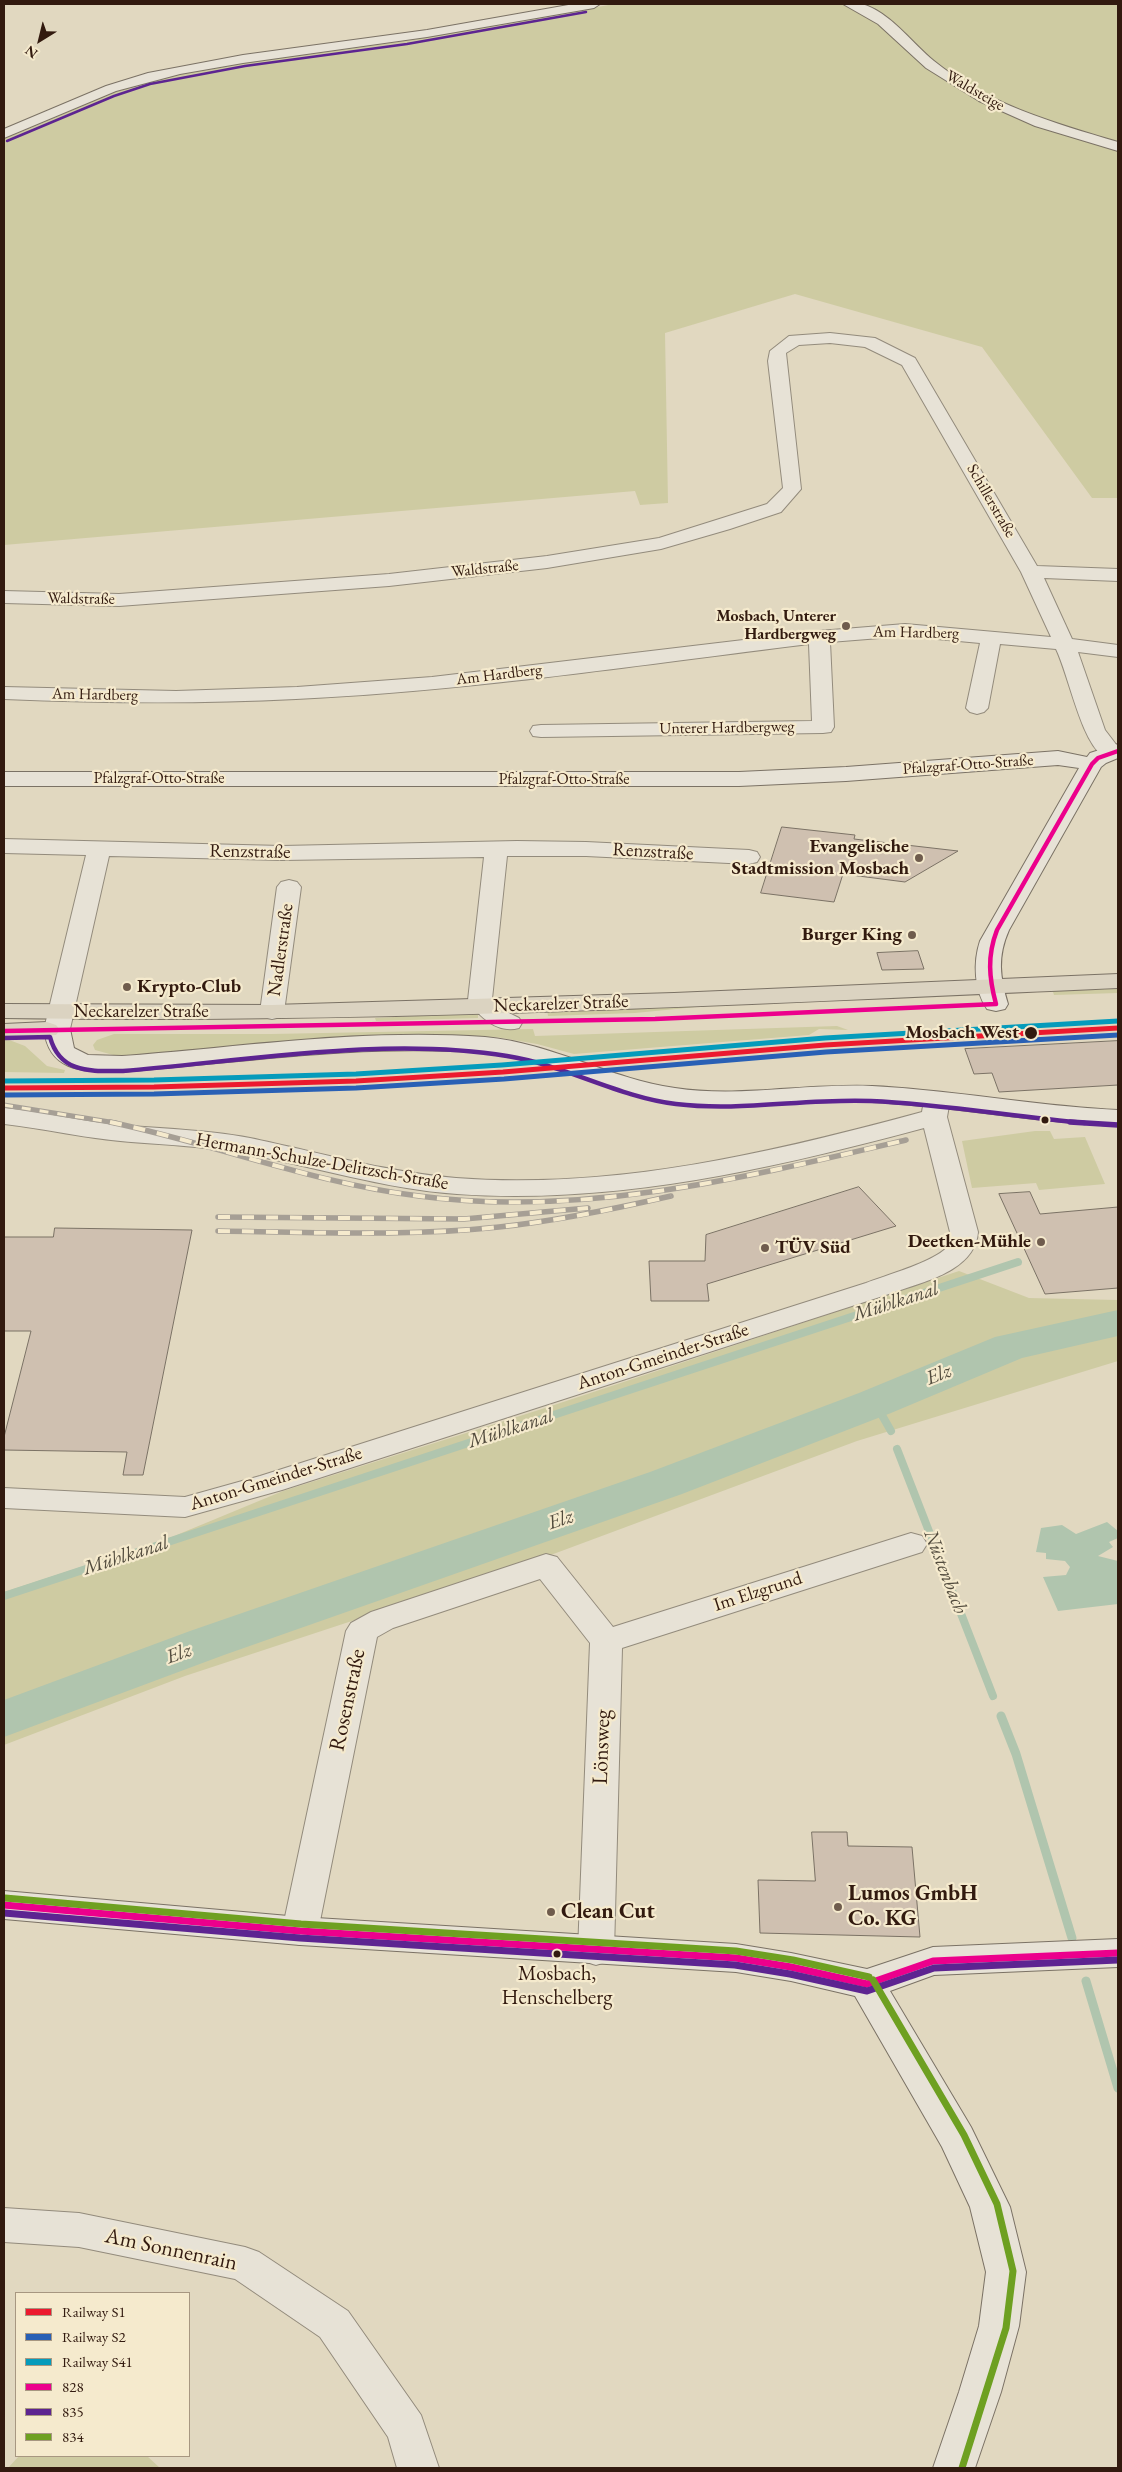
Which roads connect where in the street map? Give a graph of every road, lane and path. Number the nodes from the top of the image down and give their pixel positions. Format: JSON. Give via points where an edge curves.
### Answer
{"nodes":[{"id":1,"x":589,"y":4,"type":"edge"},
{"id":2,"x":849,"y":4,"type":"edge"},
{"id":3,"x":4,"y":134,"type":"edge"},
{"id":4,"x":1118,"y":147,"type":"edge"},
{"id":5,"x":795,"y":340,"type":"joint"},
{"id":6,"x":1031,"y":572,"type":"junction"},
{"id":7,"x":1118,"y":575,"type":"edge"},
{"id":8,"x":4,"y":597,"type":"edge"},
{"id":9,"x":992,"y":636,"type":"junction"},
{"id":10,"x":819,"y":637,"type":"junction"},
{"id":11,"x":1065,"y":644,"type":"junction"},
{"id":12,"x":1118,"y":651,"type":"edge"},
{"id":13,"x":4,"y":693,"type":"edge"},
{"id":14,"x":977,"y":708,"type":"dead end"},
{"id":15,"x":541,"y":731,"type":"dead end"},
{"id":16,"x":1107,"y":756,"type":"edge"},
{"id":17,"x":4,"y":779,"type":"edge"},
{"id":18,"x":4,"y":846,"type":"edge"},
{"id":19,"x":99,"y":849,"type":"junction"},
{"id":20,"x":496,"y":850,"type":"junction"},
{"id":21,"x":749,"y":857,"type":"dead end"},
{"id":22,"x":289,"y":887,"type":"dead end"},
{"id":23,"x":1118,"y":981,"type":"edge"},
{"id":24,"x":993,"y":995,"type":"junction"},
{"id":25,"x":1118,"y":1000,"type":"edge"},
{"id":26,"x":485,"y":1006,"type":"junction"},
{"id":27,"x":63,"y":1010,"type":"junction"},
{"id":28,"x":4,"y":1011,"type":"edge"},
{"id":29,"x":272,"y":1012,"type":"junction"},
{"id":30,"x":510,"y":1023,"type":"junction"},
{"id":31,"x":4,"y":1031,"type":"edge"},
{"id":32,"x":936,"y":1108,"type":"junction"},
{"id":33,"x":4,"y":1116,"type":"edge"},
{"id":34,"x":1118,"y":1118,"type":"edge"},
{"id":35,"x":4,"y":1498,"type":"edge"},
{"id":36,"x":911,"y":1544,"type":"dead end"},
{"id":37,"x":606,"y":1641,"type":"junction"},
{"id":38,"x":4,"y":1905,"type":"edge"},
{"id":39,"x":300,"y":1931,"type":"junction"},
{"id":40,"x":596,"y":1951,"type":"junction"},
{"id":41,"x":1118,"y":1954,"type":"edge"},
{"id":42,"x":868,"y":1984,"type":"junction"},
{"id":43,"x":4,"y":2225,"type":"edge"},
{"id":44,"x":418,"y":2468,"type":"edge"},
{"id":45,"x":954,"y":2468,"type":"edge"}],
"edges":[{"from":1,"to":3,"type":"street","via":[[147,77],[106,90]]},
{"from":2,"to":4,"type":"street","name":"Waldsteige","via":[[876,16],[932,65],[968,90],[1048,126]]},
{"from":5,"to":6,"type":"street","name":"Schillerstraße","via":[[830,338],[869,342],[909,362]]},
{"from":5,"to":8,"type":"street","name":"Waldstraße","via":[[778,351],[777,361],[792,489],[774,508],[723,526],[661,544],[547,562],[390,580],[119,600]]},
{"from":6,"to":7,"type":"street"},
{"from":6,"to":11,"type":"street","name":"Schillerstraße"},
{"from":9,"to":10,"type":"street","name":"Am Hardberg","via":[[905,630]]},
{"from":9,"to":11,"type":"street","name":"Am Hardberg"},
{"from":9,"to":14,"type":"street"},
{"from":10,"to":13,"type":"street","name":"Am Hardberg","via":[[432,683],[297,693],[176,697]]},
{"from":10,"to":15,"type":"street","name":"Unterer Hardbergweg","via":[[823,727]]},
{"from":11,"to":12,"type":"street","name":"Am Hardberg"},
{"from":11,"to":16,"type":"street","name":"Schillerstraße"},
{"from":16,"to":17,"type":"street","name":"Pfalzgraf-Otto-Straße","via":[[739,779]]},
{"from":16,"to":24,"type":"street","via":[[987,950]]},
{"from":18,"to":19,"type":"street","name":"Renzstraße"},
{"from":19,"to":20,"type":"street","name":"Renzstraße","via":[[282,853]]},
{"from":19,"to":27,"type":"street"},
{"from":20,"to":21,"type":"street","name":"Renzstraße","via":[[586,849]]},
{"from":20,"to":26,"type":"street","via":[[480,1000]]},
{"from":22,"to":29,"type":"street","name":"Nadlerstraße"},
{"from":23,"to":24,"type":"main road","name":"Neckarelzer Straße"},
{"from":24,"to":25,"type":"main road"},
{"from":24,"to":26,"type":"main road","name":"Neckarelzer Straße"},
{"from":24,"to":30,"type":"main road","via":[[655,1019]]},
{"from":26,"to":29,"type":"main road","name":"Neckarelzer Straße"},
{"from":26,"to":30,"type":"street"},
{"from":27,"to":28,"type":"main road","name":"Neckarelzer Straße"},
{"from":27,"to":29,"type":"main road","name":"Neckarelzer Straße"},
{"from":27,"to":30,"type":"main road"},
{"from":27,"to":31,"type":"main road"},
{"from":27,"to":32,"type":"street","via":[[60,1050],[75,1060],[87,1063],[122,1064],[286,1050],[458,1044],[514,1048],[635,1088],[698,1099],[730,1100],[816,1093],[871,1094]]},
{"from":32,"to":33,"type":"street","name":"Hermann-Schulze-Delitzsch-Straße","via":[[838,1143],[707,1170],[602,1184],[542,1188],[457,1186],[402,1180],[247,1146],[112,1132]]},
{"from":32,"to":34,"type":"street"},
{"from":32,"to":35,"type":"street","name":"Anton-Gmeinder-Straße","via":[[964,1232],[963,1244],[952,1257],[937,1266],[876,1289],[271,1483],[185,1507]]},
{"from":36,"to":37,"type":"street","name":"Im Elzgrund"},
{"from":37,"to":39,"type":"street","name":"Rosenstraße","via":[[546,1565],[382,1620],[362,1631]]},
{"from":37,"to":40,"type":"street","name":"Lönsweg"},
{"from":38,"to":39,"type":"street"},
{"from":39,"to":40,"type":"street"},
{"from":40,"to":42,"type":"street","via":[[736,1958]]},
{"from":41,"to":42,"type":"street","via":[[1097,1952],[933,1961]]},
{"from":42,"to":45,"type":"street","via":[[970,2164],[990,2207],[1006,2272],[999,2326]]},
{"from":43,"to":44,"type":"street","name":"Am Sonnenrain","via":[[79,2230],[244,2264],[334,2324],[406,2429]]}]}
